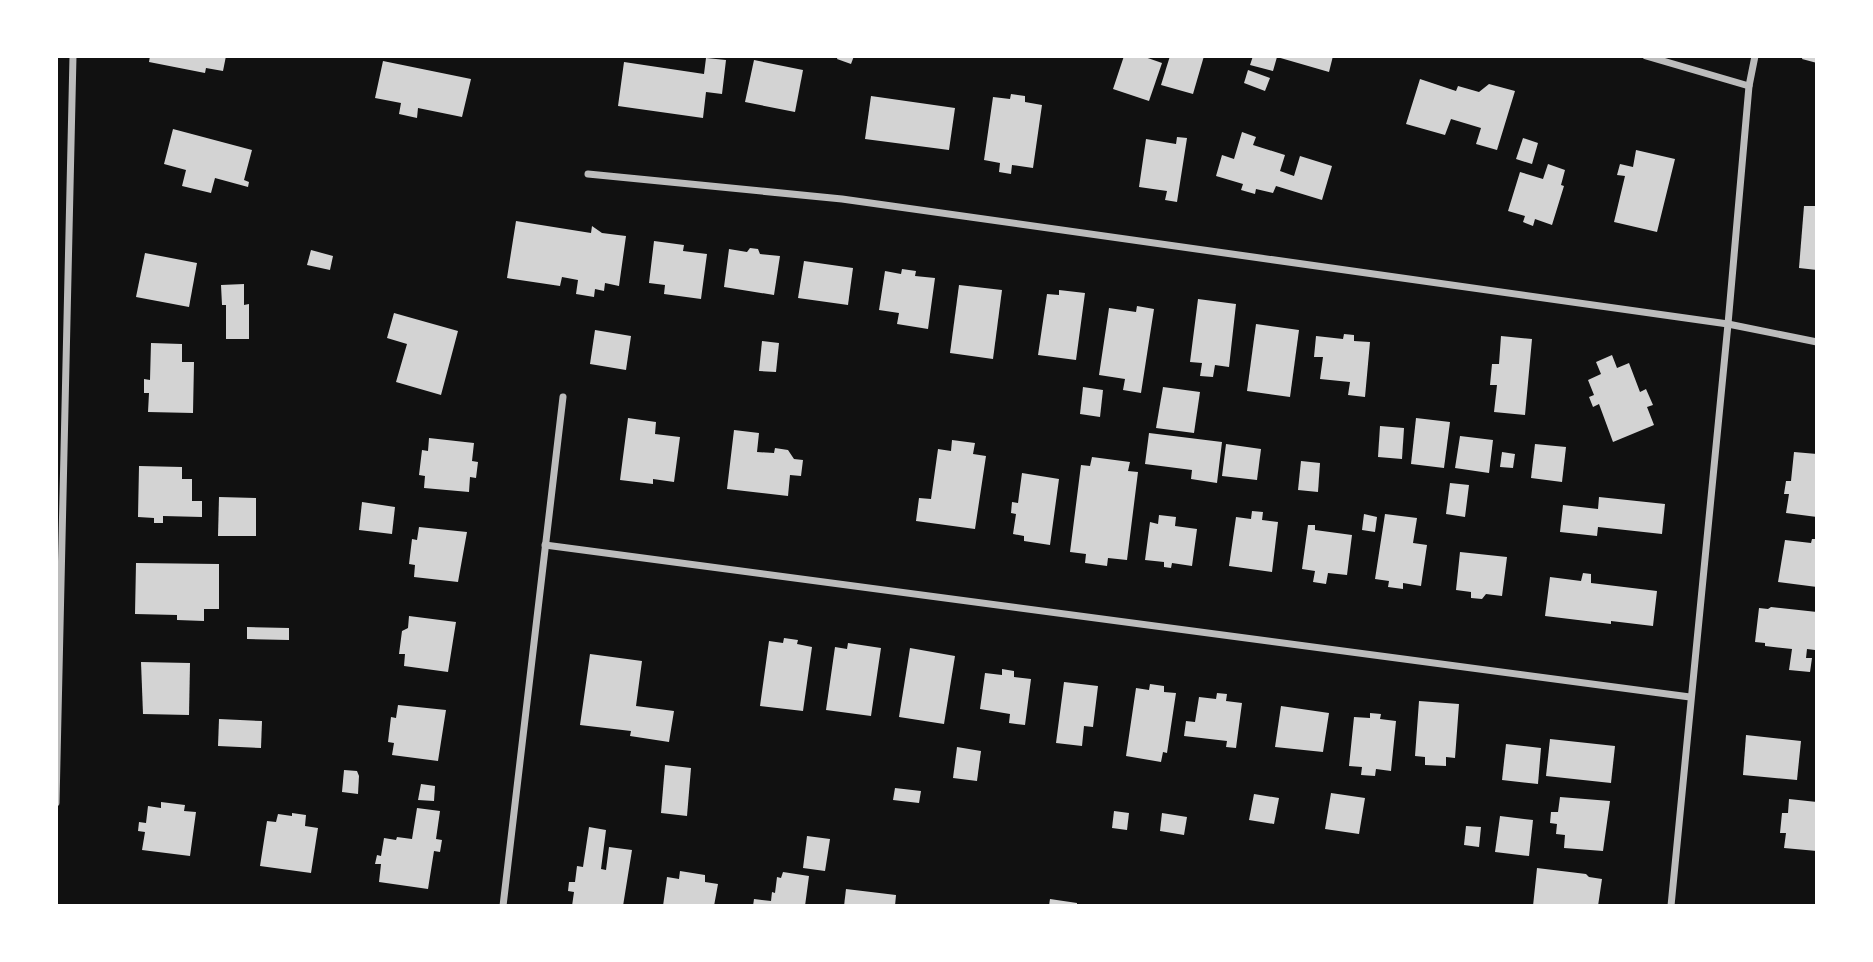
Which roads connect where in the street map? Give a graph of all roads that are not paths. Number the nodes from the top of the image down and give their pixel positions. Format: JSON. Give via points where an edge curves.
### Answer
{"nodes":[{"id":1,"x":73,"y":56,"type":"edge"},
{"id":2,"x":1646,"y":56,"type":"edge"},
{"id":3,"x":1755,"y":56,"type":"edge"},
{"id":4,"x":1749,"y":86,"type":"junction"},
{"id":5,"x":588,"y":174,"type":"dead end"},
{"id":6,"x":1728,"y":324,"type":"junction"},
{"id":7,"x":1817,"y":342,"type":"edge"},
{"id":8,"x":563,"y":397,"type":"dead end"},
{"id":9,"x":545,"y":545,"type":"junction"},
{"id":10,"x":1690,"y":697,"type":"junction"},
{"id":11,"x":56,"y":803,"type":"edge"},
{"id":12,"x":503,"y":906,"type":"edge"},
{"id":13,"x":1671,"y":906,"type":"edge"}],
"edges":[{"from":1,"to":11,"type":"street"},
{"from":2,"to":4,"type":"street"},
{"from":3,"to":4,"type":"street"},
{"from":4,"to":6,"type":"street"},
{"from":5,"to":6,"type":"street","via":[[842,200]]},
{"from":6,"to":7,"type":"street"},
{"from":6,"to":10,"type":"street"},
{"from":8,"to":9,"type":"street"},
{"from":9,"to":10,"type":"street"},
{"from":9,"to":12,"type":"street"},
{"from":10,"to":13,"type":"street"}]}
